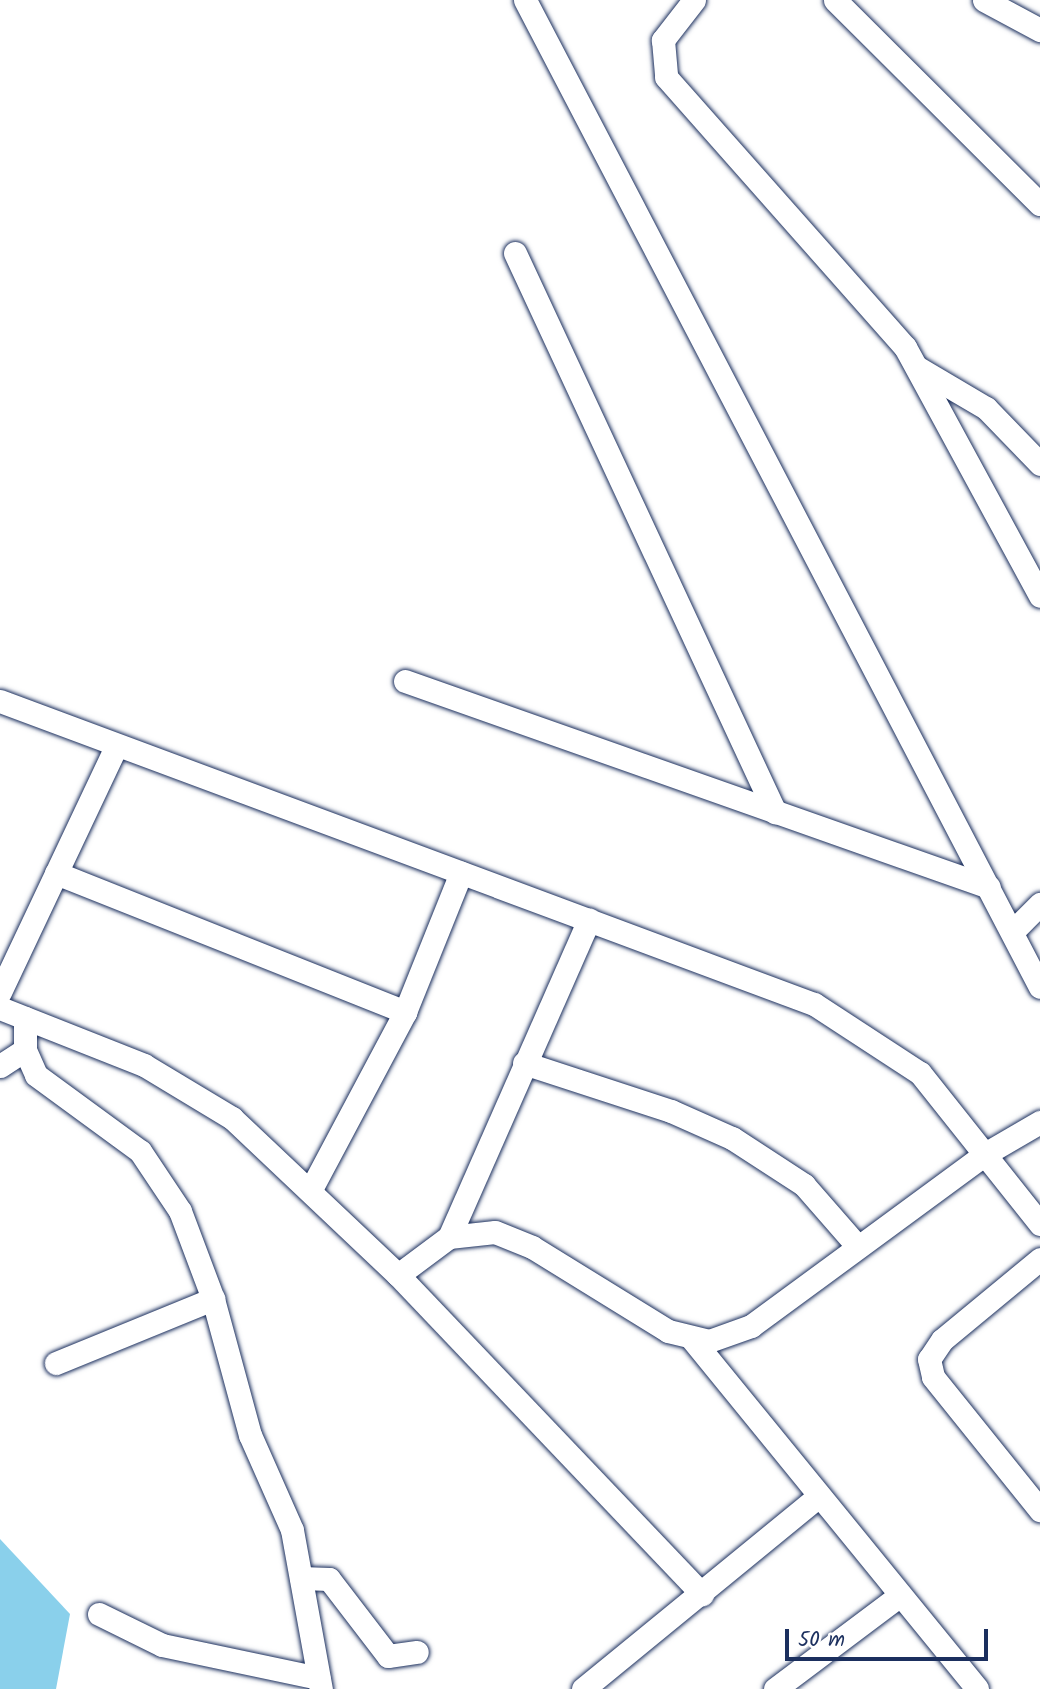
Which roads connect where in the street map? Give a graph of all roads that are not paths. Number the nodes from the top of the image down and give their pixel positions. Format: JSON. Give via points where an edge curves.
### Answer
{"nodes":[{"id":1,"x":525,"y":0,"type":"edge"},
{"id":2,"x":694,"y":0,"type":"edge"},
{"id":3,"x":835,"y":0,"type":"edge"},
{"id":4,"x":984,"y":0,"type":"edge"},
{"id":5,"x":1040,"y":30,"type":"edge"},
{"id":6,"x":1040,"y":204,"type":"edge"},
{"id":7,"x":514,"y":253,"type":"dead end"},
{"id":8,"x":918,"y":368,"type":"junction"},
{"id":9,"x":1040,"y":464,"type":"edge"},
{"id":10,"x":1040,"y":596,"type":"edge"},
{"id":11,"x":405,"y":681,"type":"dead end"},
{"id":12,"x":0,"y":701,"type":"edge"},
{"id":13,"x":117,"y":745,"type":"junction"},
{"id":14,"x":775,"y":812,"type":"junction"},
{"id":15,"x":56,"y":873,"type":"junction"},
{"id":16,"x":461,"y":873,"type":"junction"},
{"id":17,"x":989,"y":887,"type":"junction"},
{"id":18,"x":1040,"y":904,"type":"edge"},
{"id":19,"x":589,"y":920,"type":"junction"},
{"id":20,"x":1012,"y":932,"type":"junction"},
{"id":21,"x":1040,"y":987,"type":"edge"},
{"id":22,"x":0,"y":992,"type":"edge"},
{"id":23,"x":0,"y":1008,"type":"edge"},
{"id":24,"x":405,"y":1012,"type":"junction"},
{"id":25,"x":25,"y":1018,"type":"junction"},
{"id":26,"x":25,"y":1050,"type":"junction"},
{"id":27,"x":524,"y":1063,"type":"junction"},
{"id":28,"x":0,"y":1066,"type":"edge"},
{"id":29,"x":1040,"y":1122,"type":"edge"},
{"id":30,"x":985,"y":1154,"type":"junction"},
{"id":31,"x":310,"y":1191,"type":"junction"},
{"id":32,"x":1040,"y":1224,"type":"edge"},
{"id":33,"x":449,"y":1237,"type":"junction"},
{"id":34,"x":858,"y":1247,"type":"junction"},
{"id":35,"x":1040,"y":1259,"type":"edge"},
{"id":36,"x":398,"y":1275,"type":"junction"},
{"id":37,"x":213,"y":1299,"type":"junction"},
{"id":38,"x":692,"y":1339,"type":"junction"},
{"id":39,"x":55,"y":1363,"type":"dead end"},
{"id":40,"x":819,"y":1496,"type":"junction"},
{"id":41,"x":1040,"y":1510,"type":"edge"},
{"id":42,"x":301,"y":1578,"type":"junction"},
{"id":43,"x":702,"y":1594,"type":"junction"},
{"id":44,"x":901,"y":1595,"type":"junction"},
{"id":45,"x":99,"y":1614,"type":"dead end"},
{"id":46,"x":416,"y":1652,"type":"dead end"},
{"id":47,"x":320,"y":1683,"type":"edge"},
{"id":48,"x":801,"y":1683,"type":"edge"},
{"id":49,"x":583,"y":1689,"type":"edge"},
{"id":50,"x":775,"y":1689,"type":"edge"},
{"id":51,"x":977,"y":1689,"type":"edge"}],
"edges":[{"from":1,"to":17,"type":"street"},
{"from":2,"to":8,"type":"street","via":[[663,40],[666,78],[886,323]]},
{"from":3,"to":6,"type":"street"},
{"from":4,"to":5,"type":"street"},
{"from":7,"to":14,"type":"street"},
{"from":8,"to":9,"type":"street","via":[[979,402]]},
{"from":8,"to":10,"type":"street"},
{"from":11,"to":14,"type":"street"},
{"from":12,"to":13,"type":"street"},
{"from":13,"to":15,"type":"street"},
{"from":13,"to":16,"type":"street"},
{"from":14,"to":17,"type":"street"},
{"from":15,"to":22,"type":"street"},
{"from":15,"to":24,"type":"street"},
{"from":16,"to":19,"type":"street"},
{"from":16,"to":24,"type":"street"},
{"from":17,"to":20,"type":"street"},
{"from":18,"to":20,"type":"street"},
{"from":19,"to":27,"type":"street"},
{"from":19,"to":30,"type":"street","via":[[814,1004],[920,1073]]},
{"from":20,"to":21,"type":"street"},
{"from":23,"to":25,"type":"street"},
{"from":24,"to":31,"type":"street"},
{"from":25,"to":26,"type":"street"},
{"from":25,"to":31,"type":"street","via":[[144,1065],[202,1097]]},
{"from":26,"to":28,"type":"street"},
{"from":26,"to":37,"type":"street","via":[[45,1085],[125,1139],[156,1169]]},
{"from":27,"to":33,"type":"street"},
{"from":27,"to":34,"type":"street","via":[[671,1111],[741,1143],[804,1185]]},
{"from":29,"to":30,"type":"street"},
{"from":30,"to":32,"type":"street"},
{"from":30,"to":34,"type":"street"},
{"from":31,"to":36,"type":"street"},
{"from":33,"to":36,"type":"street"},
{"from":33,"to":38,"type":"street","via":[[495,1232],[532,1247]]},
{"from":34,"to":38,"type":"street","via":[[751,1326],[709,1341]]},
{"from":35,"to":41,"type":"street","via":[[942,1340],[929,1359],[933,1377]]},
{"from":36,"to":43,"type":"street"},
{"from":37,"to":39,"type":"street"},
{"from":37,"to":42,"type":"street","via":[[250,1435],[292,1530]]},
{"from":38,"to":40,"type":"street"},
{"from":40,"to":43,"type":"street"},
{"from":40,"to":44,"type":"street"},
{"from":42,"to":46,"type":"street","via":[[329,1579],[391,1658]]},
{"from":42,"to":47,"type":"street"},
{"from":43,"to":49,"type":"street"},
{"from":44,"to":48,"type":"street"},
{"from":44,"to":51,"type":"street"},
{"from":45,"to":47,"type":"street","via":[[162,1645]]},
{"from":48,"to":50,"type":"street"}]}
